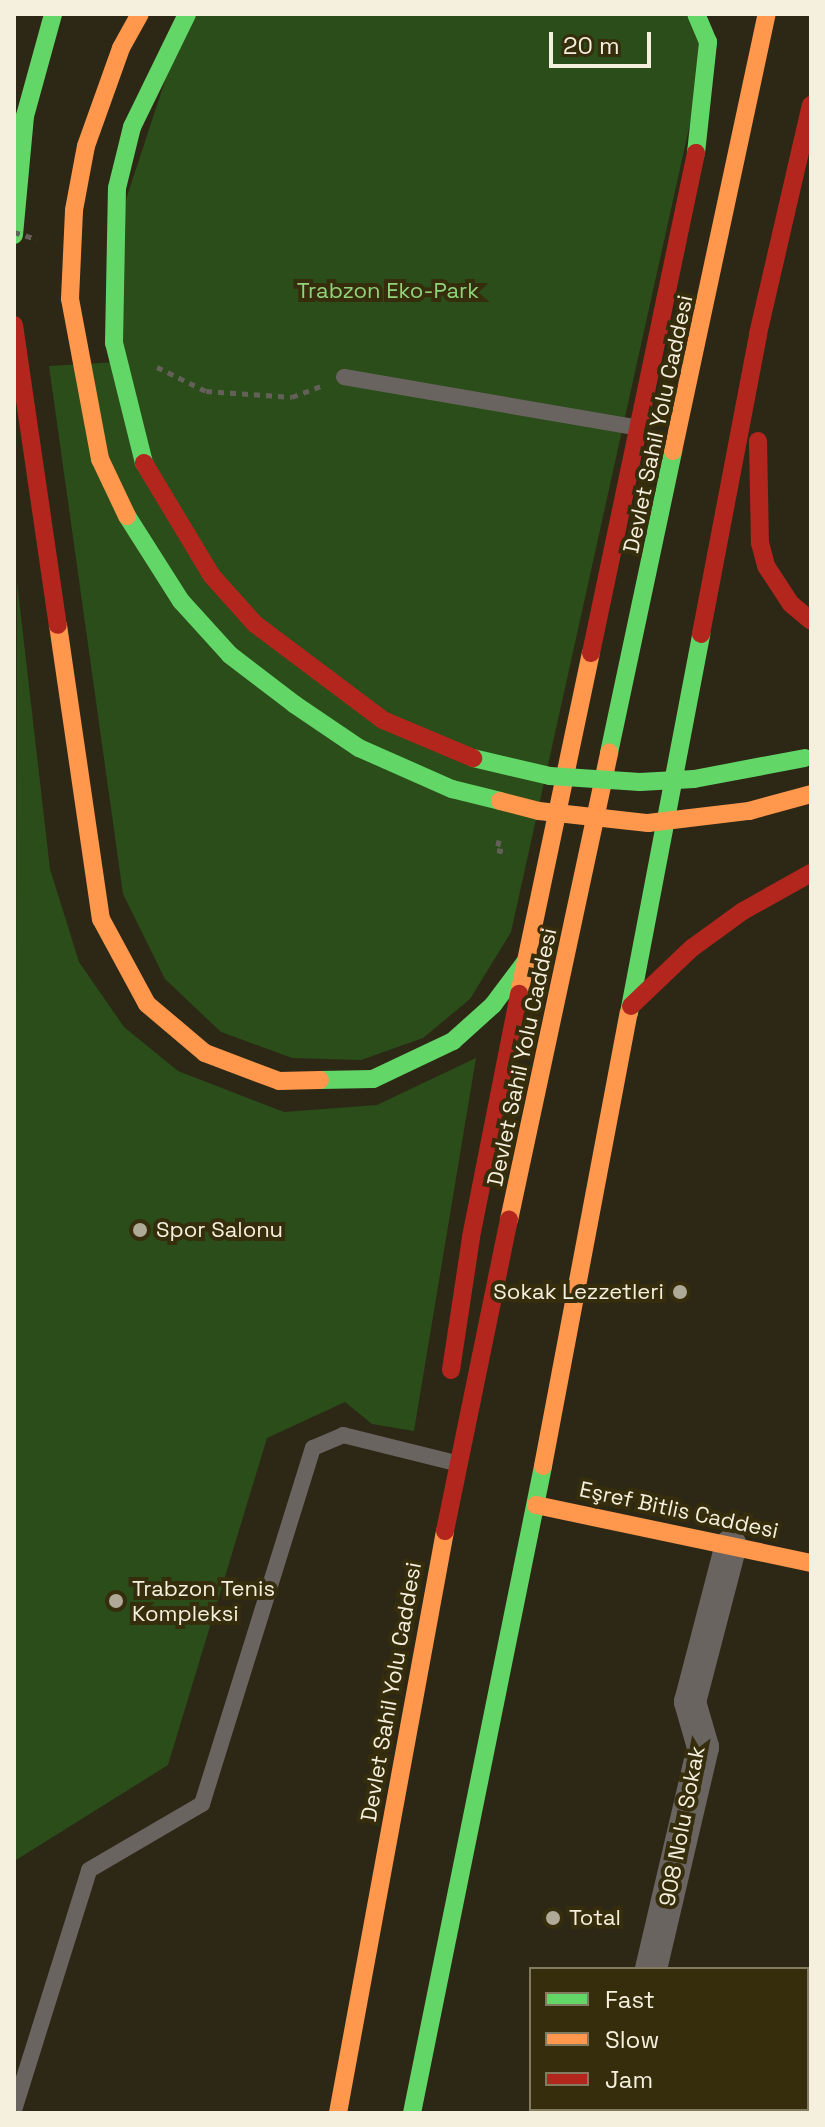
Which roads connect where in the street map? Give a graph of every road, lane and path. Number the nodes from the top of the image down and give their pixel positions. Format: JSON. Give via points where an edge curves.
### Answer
{"nodes":[{"id":1,"x":53,"y":14,"type":"edge"},
{"id":2,"x":140,"y":14,"type":"edge"},
{"id":3,"x":187,"y":14,"type":"edge"},
{"id":4,"x":696,"y":14,"type":"edge"},
{"id":5,"x":767,"y":14,"type":"edge"},
{"id":6,"x":810,"y":112,"type":"edge"},
{"id":7,"x":14,"y":235,"type":"edge"},
{"id":8,"x":14,"y":325,"type":"edge"},
{"id":9,"x":758,"y":334,"type":"junction"},
{"id":10,"x":142,"y":367,"type":"dead end"},
{"id":11,"x":344,"y":377,"type":"joint"},
{"id":12,"x":641,"y":428,"type":"junction"},
{"id":13,"x":811,"y":621,"type":"edge"},
{"id":14,"x":808,"y":757,"type":"edge"},
{"id":15,"x":811,"y":794,"type":"edge"},
{"id":16,"x":811,"y":873,"type":"edge"},
{"id":17,"x":526,"y":961,"type":"junction"},
{"id":18,"x":631,"y":1006,"type":"junction"},
{"id":19,"x":457,"y":1464,"type":"junction"},
{"id":20,"x":536,"y":1505,"type":"junction"},
{"id":21,"x":731,"y":1545,"type":"junction"},
{"id":22,"x":811,"y":1563,"type":"edge"},
{"id":23,"x":651,"y":1967,"type":"edge"},
{"id":24,"x":14,"y":2110,"type":"edge"},
{"id":25,"x":338,"y":2113,"type":"edge"},
{"id":26,"x":412,"y":2113,"type":"edge"}],
"edges":[{"from":1,"to":7,"type":"main road","via":[[25,116]]},
{"from":2,"to":15,"type":"main road","bridge":true,"via":[[121,48],[86,146],[74,210],[70,299],[100,459],[137,536],[181,601],[230,655],[294,704],[359,748],[452,789],[554,814],[648,823],[749,811]]},
{"from":3,"to":14,"type":"main road","bridge":true,"via":[[132,127],[117,188],[111,292],[114,343],[137,447],[160,495],[212,576],[255,624],[306,667],[383,720],[461,755],[550,776],[640,782],[694,779]]},
{"from":4,"to":12,"type":"main road","via":[[708,42],[700,133]]},
{"from":5,"to":19,"type":"main road","name":"Devlet Sahil Yolu Caddesi"},
{"from":6,"to":9,"type":"main road"},
{"from":8,"to":17,"type":"main road","via":[[101,919],[147,1004],[205,1053],[279,1081],[373,1079],[453,1041],[493,1005]]},
{"from":9,"to":13,"type":"main road","via":[[760,543],[776,586]]},
{"from":9,"to":18,"type":"main road"},
{"from":10,"to":11,"type":"path","via":[[157,367],[206,391],[292,397]]},
{"from":11,"to":12,"type":"lane"},
{"from":12,"to":17,"type":"main road"},
{"from":16,"to":18,"type":"main road","via":[[743,911],[692,948]]},
{"from":17,"to":19,"type":"main road","via":[[451,1365]]},
{"from":18,"to":20,"type":"main road"},
{"from":19,"to":24,"type":"lane","via":[[343,1435],[313,1448],[202,1804],[89,1870]]},
{"from":19,"to":25,"type":"main road","name":"Devlet Sahil Yolu Caddesi"},
{"from":20,"to":21,"type":"main road","name":"Eşref Bitlis Caddesi"},
{"from":20,"to":26,"type":"main road"},
{"from":21,"to":22,"type":"main road","name":"Eşref Bitlis Caddesi"},
{"from":21,"to":23,"type":"street","name":"908 Nolu Sokak","via":[[690,1702],[703,1747]]}]}
